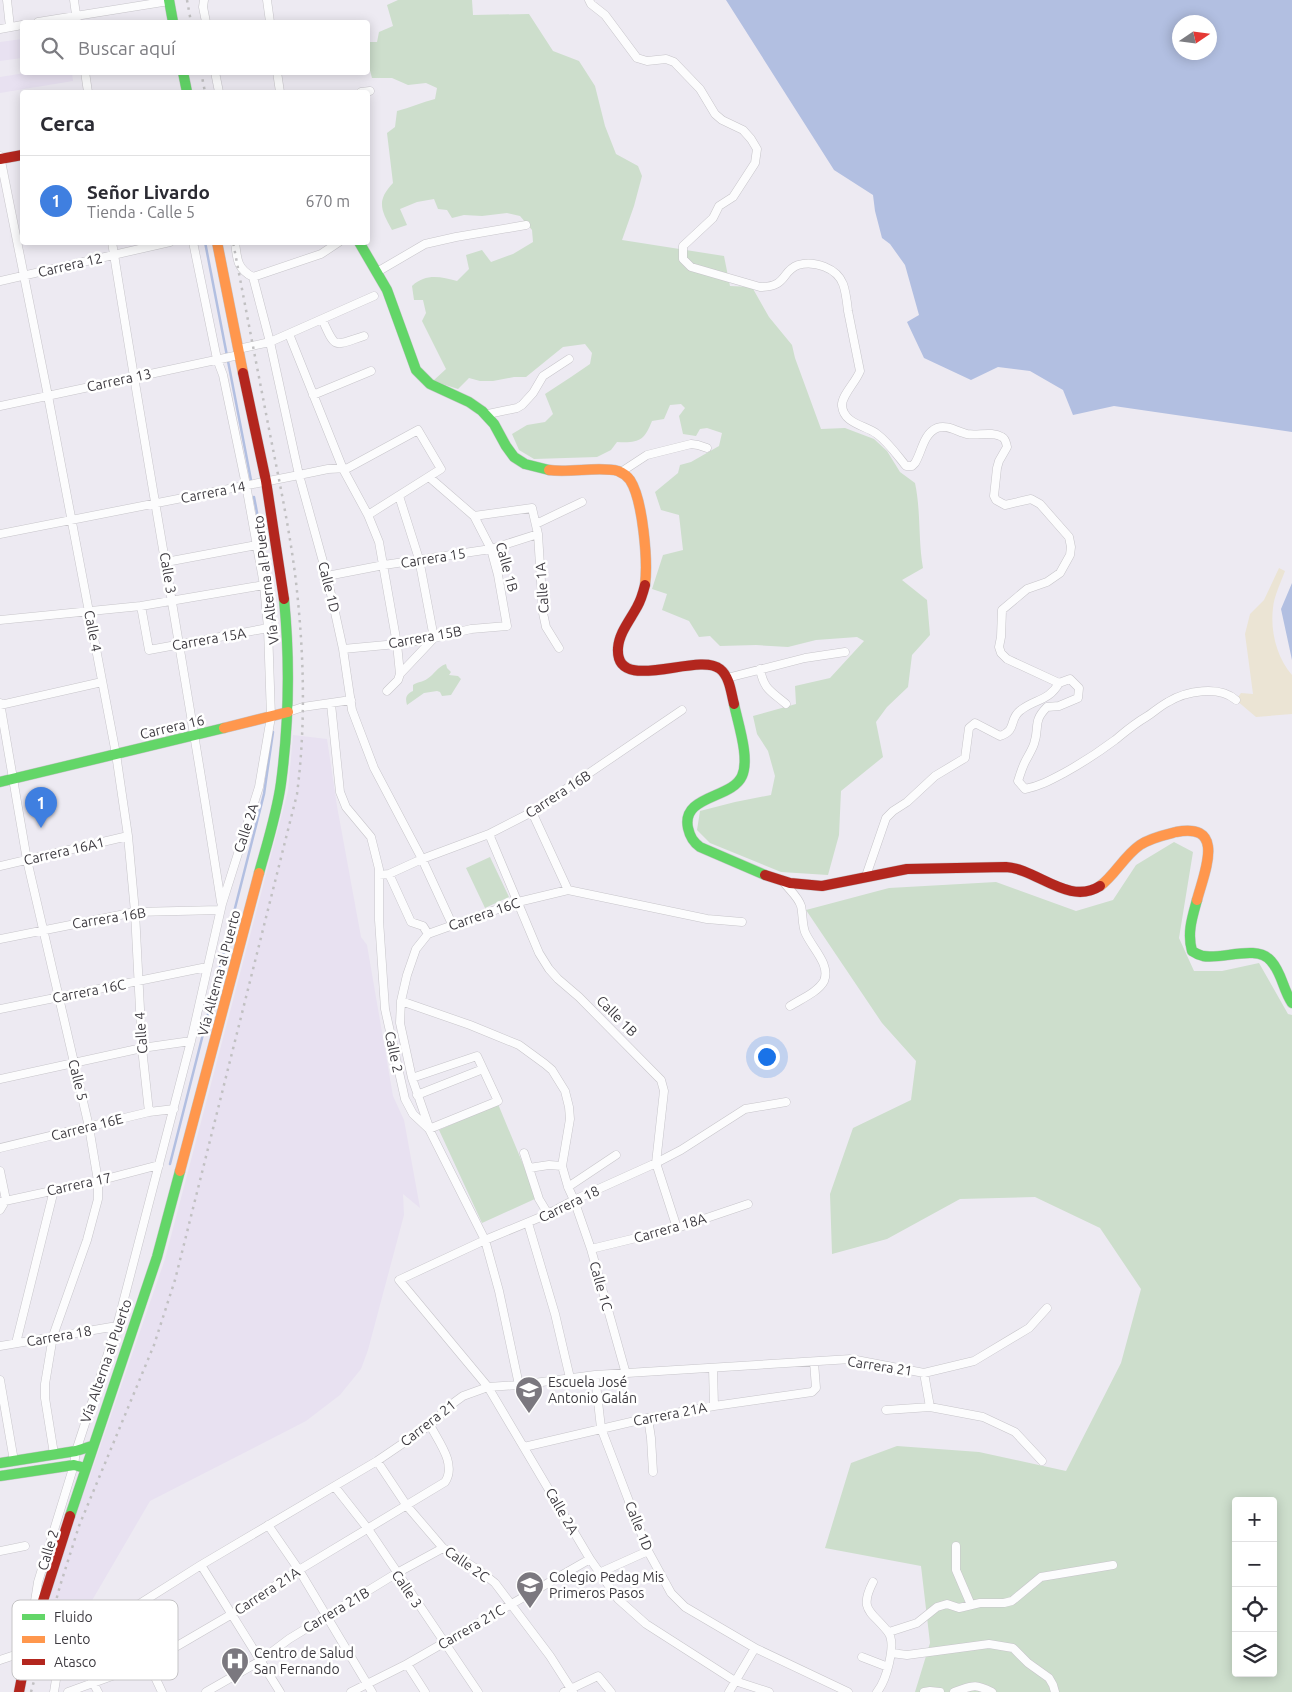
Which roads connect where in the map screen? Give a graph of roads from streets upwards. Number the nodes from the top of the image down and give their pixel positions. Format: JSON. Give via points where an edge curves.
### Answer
{"nodes":[{"id":1,"x":7,"y":0,"type":"edge"},
{"id":2,"x":74,"y":0,"type":"edge"},
{"id":3,"x":169,"y":0,"type":"edge"},
{"id":4,"x":204,"y":0,"type":"edge"},
{"id":5,"x":267,"y":0,"type":"edge"},
{"id":6,"x":589,"y":0,"type":"edge"},
{"id":7,"x":76,"y":19,"type":"edge"},
{"id":8,"x":63,"y":20,"type":"edge"},
{"id":9,"x":173,"y":20,"type":"edge"},
{"id":10,"x":206,"y":20,"type":"edge"},
{"id":11,"x":270,"y":20,"type":"edge"},
{"id":12,"x":20,"y":25,"type":"edge"},
{"id":13,"x":10,"y":27,"type":"junction"},
{"id":14,"x":0,"y":29,"type":"edge"},
{"id":15,"x":85,"y":75,"type":"edge"},
{"id":16,"x":184,"y":75,"type":"edge"},
{"id":17,"x":216,"y":75,"type":"edge"},
{"id":18,"x":277,"y":75,"type":"edge"},
{"id":19,"x":88,"y":90,"type":"edge"},
{"id":20,"x":187,"y":90,"type":"edge"},
{"id":21,"x":219,"y":90,"type":"edge"},
{"id":22,"x":280,"y":90,"type":"edge"},
{"id":23,"x":20,"y":155,"type":"edge"},
{"id":24,"x":0,"y":158,"type":"edge"},
{"id":25,"x":526,"y":225,"type":"dead end"},
{"id":26,"x":112,"y":245,"type":"edge"},
{"id":27,"x":157,"y":245,"type":"edge"},
{"id":28,"x":194,"y":245,"type":"edge"},
{"id":29,"x":217,"y":245,"type":"edge"},
{"id":30,"x":236,"y":245,"type":"edge"},
{"id":31,"x":334,"y":245,"type":"edge"},
{"id":32,"x":361,"y":245,"type":"edge"},
{"id":33,"x":114,"y":255,"type":"junction"},
{"id":34,"x":377,"y":272,"type":"junction"},
{"id":35,"x":23,"y":276,"type":"junction"},
{"id":36,"x":254,"y":277,"type":"junction"},
{"id":37,"x":0,"y":281,"type":"edge"},
{"id":38,"x":374,"y":296,"type":"dead end"},
{"id":39,"x":322,"y":319,"type":"junction"},
{"id":40,"x":289,"y":334,"type":"junction"},
{"id":41,"x":364,"y":336,"type":"dead end"},
{"id":42,"x":270,"y":342,"type":"junction"},
{"id":43,"x":229,"y":356,"type":"junction"},
{"id":44,"x":569,"y":359,"type":"dead end"},
{"id":45,"x":371,"y":371,"type":"dead end"},
{"id":46,"x":134,"y":377,"type":"junction"},
{"id":47,"x":313,"y":394,"type":"junction"},
{"id":48,"x":48,"y":396,"type":"junction"},
{"id":49,"x":0,"y":406,"type":"edge"},
{"id":50,"x":488,"y":414,"type":"junction"},
{"id":51,"x":708,"y":448,"type":"dead end"},
{"id":52,"x":343,"y":469,"type":"junction"},
{"id":53,"x":621,"y":472,"type":"junction"},
{"id":54,"x":299,"y":475,"type":"junction"},
{"id":55,"x":429,"y":477,"type":"junction"},
{"id":56,"x":266,"y":481,"type":"junction"},
{"id":57,"x":250,"y":484,"type":"junction"},
{"id":58,"x":399,"y":496,"type":"junction"},
{"id":59,"x":582,"y":502,"type":"dead end"},
{"id":60,"x":156,"y":503,"type":"junction"},
{"id":61,"x":368,"y":515,"type":"junction"},
{"id":62,"x":474,"y":516,"type":"junction"},
{"id":63,"x":72,"y":520,"type":"junction"},
{"id":64,"x":536,"y":524,"type":"junction"},
{"id":65,"x":0,"y":534,"type":"edge"},
{"id":66,"x":538,"y":534,"type":"junction"},
{"id":67,"x":257,"y":545,"type":"junction"},
{"id":68,"x":490,"y":549,"type":"junction"},
{"id":69,"x":419,"y":559,"type":"junction"},
{"id":70,"x":166,"y":562,"type":"junction"},
{"id":71,"x":384,"y":565,"type":"junction"},
{"id":72,"x":327,"y":576,"type":"junction"},
{"id":73,"x":264,"y":585,"type":"junction"},
{"id":74,"x":173,"y":602,"type":"junction"},
{"id":75,"x":141,"y":606,"type":"junction"},
{"id":76,"x":89,"y":611,"type":"junction"},
{"id":77,"x":0,"y":620,"type":"edge"},
{"id":78,"x":507,"y":626,"type":"joint"},
{"id":79,"x":268,"y":628,"type":"junction"},
{"id":80,"x":434,"y":638,"type":"junction"},
{"id":81,"x":180,"y":644,"type":"junction"},
{"id":82,"x":397,"y":644,"type":"junction"},
{"id":83,"x":559,"y":648,"type":"dead end"},
{"id":84,"x":343,"y":649,"type":"junction"},
{"id":85,"x":845,"y":652,"type":"dead end"},
{"id":86,"x":760,"y":669,"type":"junction"},
{"id":87,"x":400,"y":674,"type":"junction"},
{"id":88,"x":727,"y":678,"type":"junction"},
{"id":89,"x":102,"y":682,"type":"junction"},
{"id":90,"x":1059,"y":682,"type":"junction"},
{"id":91,"x":387,"y":691,"type":"dead end"},
{"id":92,"x":351,"y":700,"type":"junction"},
{"id":93,"x":1236,"y":700,"type":"dead end"},
{"id":94,"x":331,"y":704,"type":"junction"},
{"id":95,"x":786,"y":704,"type":"dead end"},
{"id":96,"x":0,"y":705,"type":"edge"},
{"id":97,"x":682,"y":710,"type":"dead end"},
{"id":98,"x":278,"y":715,"type":"junction"},
{"id":99,"x":195,"y":736,"type":"junction"},
{"id":100,"x":116,"y":754,"type":"junction"},
{"id":101,"x":13,"y":778,"type":"junction"},
{"id":102,"x":0,"y":782,"type":"edge"},
{"id":103,"x":532,"y":812,"type":"junction"},
{"id":104,"x":489,"y":834,"type":"junction"},
{"id":105,"x":128,"y":836,"type":"junction"},
{"id":106,"x":422,"y":859,"type":"junction"},
{"id":107,"x":27,"y":860,"type":"junction"},
{"id":108,"x":0,"y":866,"type":"edge"},
{"id":109,"x":389,"y":874,"type":"junction"},
{"id":110,"x":379,"y":875,"type":"junction"},
{"id":111,"x":866,"y":876,"type":"junction"},
{"id":112,"x":783,"y":881,"type":"junction"},
{"id":113,"x":568,"y":890,"type":"junction"},
{"id":114,"x":518,"y":902,"type":"junction"},
{"id":115,"x":221,"y":907,"type":"junction"},
{"id":116,"x":135,"y":912,"type":"junction"},
{"id":117,"x":742,"y":922,"type":"dead end"},
{"id":118,"x":452,"y":924,"type":"junction"},
{"id":119,"x":42,"y":929,"type":"junction"},
{"id":120,"x":428,"y":934,"type":"junction"},
{"id":121,"x":0,"y":939,"type":"edge"},
{"id":122,"x":208,"y":967,"type":"junction"},
{"id":123,"x":138,"y":981,"type":"junction"},
{"id":124,"x":58,"y":996,"type":"junction"},
{"id":125,"x":401,"y":1001,"type":"junction"},
{"id":126,"x":1292,"y":1003,"type":"edge"},
{"id":127,"x":790,"y":1006,"type":"dead end"},
{"id":128,"x":0,"y":1009,"type":"edge"},
{"id":129,"x":191,"y":1041,"type":"junction"},
{"id":130,"x":142,"y":1048,"type":"junction"},
{"id":131,"x":73,"y":1062,"type":"junction"},
{"id":132,"x":483,"y":1069,"type":"junction"},
{"id":133,"x":0,"y":1078,"type":"edge"},
{"id":134,"x":412,"y":1078,"type":"junction"},
{"id":135,"x":417,"y":1095,"type":"junction"},
{"id":136,"x":786,"y":1102,"type":"dead end"},
{"id":137,"x":174,"y":1109,"type":"junction"},
{"id":138,"x":149,"y":1112,"type":"junction"},
{"id":139,"x":89,"y":1127,"type":"junction"},
{"id":140,"x":429,"y":1129,"type":"junction"},
{"id":141,"x":0,"y":1148,"type":"edge"},
{"id":142,"x":524,"y":1153,"type":"dead end"},
{"id":143,"x":616,"y":1155,"type":"dead end"},
{"id":144,"x":656,"y":1163,"type":"junction"},
{"id":145,"x":159,"y":1165,"type":"junction"},
{"id":146,"x":562,"y":1166,"type":"junction"},
{"id":147,"x":528,"y":1168,"type":"junction"},
{"id":148,"x":0,"y":1171,"type":"edge"},
{"id":149,"x":98,"y":1181,"type":"junction"},
{"id":150,"x":568,"y":1187,"type":"junction"},
{"id":151,"x":54,"y":1190,"type":"junction"},
{"id":152,"x":574,"y":1200,"type":"junction"},
{"id":153,"x":3,"y":1201,"type":"edge"},
{"id":154,"x":748,"y":1204,"type":"dead end"},
{"id":155,"x":0,"y":1210,"type":"edge"},
{"id":156,"x":548,"y":1214,"type":"junction"},
{"id":157,"x":528,"y":1223,"type":"junction"},
{"id":158,"x":677,"y":1228,"type":"junction"},
{"id":159,"x":485,"y":1240,"type":"junction"},
{"id":160,"x":591,"y":1249,"type":"junction"},
{"id":161,"x":399,"y":1280,"type":"joint"},
{"id":162,"x":1047,"y":1308,"type":"dead end"},
{"id":163,"x":117,"y":1326,"type":"junction"},
{"id":164,"x":53,"y":1336,"type":"junction"},
{"id":165,"x":16,"y":1343,"type":"junction"},
{"id":166,"x":0,"y":1346,"type":"edge"},
{"id":167,"x":814,"y":1362,"type":"junction"},
{"id":168,"x":713,"y":1368,"type":"junction"},
{"id":169,"x":924,"y":1373,"type":"junction"},
{"id":170,"x":626,"y":1374,"type":"junction"},
{"id":171,"x":595,"y":1375,"type":"junction"},
{"id":172,"x":570,"y":1378,"type":"junction"},
{"id":173,"x":0,"y":1380,"type":"edge"},
{"id":174,"x":520,"y":1385,"type":"junction"},
{"id":175,"x":488,"y":1387,"type":"junction"},
{"id":176,"x":714,"y":1406,"type":"junction"},
{"id":177,"x":930,"y":1407,"type":"junction"},
{"id":178,"x":886,"y":1410,"type":"dead end"},
{"id":179,"x":648,"y":1418,"type":"junction"},
{"id":180,"x":430,"y":1425,"type":"junction"},
{"id":181,"x":601,"y":1428,"type":"junction"},
{"id":182,"x":92,"y":1446,"type":"junction"},
{"id":183,"x":524,"y":1447,"type":"junction"},
{"id":184,"x":76,"y":1451,"type":"junction"},
{"id":185,"x":54,"y":1454,"type":"junction"},
{"id":186,"x":14,"y":1461,"type":"junction"},
{"id":187,"x":377,"y":1461,"type":"junction"},
{"id":188,"x":1042,"y":1461,"type":"dead end"},
{"id":189,"x":0,"y":1463,"type":"edge"},
{"id":190,"x":74,"y":1465,"type":"junction"},
{"id":191,"x":85,"y":1468,"type":"junction"},
{"id":192,"x":653,"y":1472,"type":"dead end"},
{"id":193,"x":0,"y":1476,"type":"edge"},
{"id":194,"x":336,"y":1487,"type":"junction"},
{"id":195,"x":407,"y":1506,"type":"junction"},
{"id":196,"x":268,"y":1525,"type":"junction"},
{"id":197,"x":368,"y":1529,"type":"junction"},
{"id":198,"x":25,"y":1546,"type":"dead end"},
{"id":199,"x":956,"y":1546,"type":"dead end"},
{"id":200,"x":443,"y":1548,"type":"junction"},
{"id":201,"x":0,"y":1551,"type":"edge"},
{"id":202,"x":648,"y":1551,"type":"junction"},
{"id":203,"x":590,"y":1559,"type":"junction"},
{"id":204,"x":201,"y":1565,"type":"junction"},
{"id":205,"x":1113,"y":1565,"type":"dead end"},
{"id":206,"x":299,"y":1570,"type":"junction"},
{"id":207,"x":397,"y":1573,"type":"junction"},
{"id":208,"x":598,"y":1573,"type":"junction"},
{"id":209,"x":874,"y":1582,"type":"dead end"},
{"id":210,"x":35,"y":1600,"type":"edge"},
{"id":211,"x":43,"y":1600,"type":"edge"},
{"id":212,"x":146,"y":1600,"type":"edge"},
{"id":213,"x":511,"y":1604,"type":"junction"},
{"id":214,"x":971,"y":1605,"type":"junction"},
{"id":215,"x":232,"y":1614,"type":"junction"},
{"id":216,"x":326,"y":1617,"type":"junction"},
{"id":217,"x":888,"y":1632,"type":"junction"},
{"id":218,"x":444,"y":1643,"type":"junction"},
{"id":219,"x":178,"y":1646,"type":"edge"},
{"id":220,"x":755,"y":1648,"type":"junction"},
{"id":221,"x":891,"y":1652,"type":"junction"},
{"id":222,"x":12,"y":1656,"type":"edge"},
{"id":223,"x":862,"y":1657,"type":"dead end"},
{"id":224,"x":0,"y":1660,"type":"edge"},
{"id":225,"x":260,"y":1661,"type":"junction"},
{"id":226,"x":408,"y":1664,"type":"junction"},
{"id":227,"x":888,"y":1667,"type":"junction"},
{"id":228,"x":92,"y":1680,"type":"edge"},
{"id":229,"x":102,"y":1680,"type":"edge"},
{"id":230,"x":156,"y":1680,"type":"edge"},
{"id":231,"x":735,"y":1680,"type":"junction"},
{"id":232,"x":94,"y":1683,"type":"junction"},
{"id":233,"x":368,"y":1683,"type":"junction"},
{"id":234,"x":569,"y":1691,"type":"edge"},
{"id":235,"x":68,"y":1692,"type":"edge"},
{"id":236,"x":98,"y":1692,"type":"edge"},
{"id":237,"x":162,"y":1692,"type":"edge"},
{"id":238,"x":208,"y":1692,"type":"edge"},
{"id":239,"x":280,"y":1692,"type":"edge"},
{"id":240,"x":351,"y":1692,"type":"edge"},
{"id":241,"x":372,"y":1692,"type":"edge"},
{"id":242,"x":425,"y":1692,"type":"edge"},
{"id":243,"x":478,"y":1692,"type":"edge"},
{"id":244,"x":611,"y":1692,"type":"edge"},
{"id":245,"x":730,"y":1692,"type":"edge"},
{"id":246,"x":769,"y":1692,"type":"edge"},
{"id":247,"x":848,"y":1692,"type":"edge"},
{"id":248,"x":878,"y":1692,"type":"edge"},
{"id":249,"x":924,"y":1692,"type":"edge"},
{"id":250,"x":940,"y":1692,"type":"edge"},
{"id":251,"x":954,"y":1692,"type":"edge"},
{"id":252,"x":992,"y":1692,"type":"edge"},
{"id":253,"x":1055,"y":1692,"type":"edge"}],
"edges":[{"from":1,"to":13,"type":"street"},
{"from":2,"to":7,"type":"street"},
{"from":3,"to":7,"type":"street"},
{"from":3,"to":9,"type":"street"},
{"from":4,"to":10,"type":"street"},
{"from":5,"to":11,"type":"street"},
{"from":6,"to":90,"type":"street","via":[[605,15],[637,58],[674,62],[700,89],[714,114],[743,130],[757,150],[755,163],[733,197],[719,206],[713,218],[683,246],[683,259],[691,267],[770,287],[779,284],[794,267],[803,264],[834,270],[843,284],[860,372],[844,395],[842,405],[847,418],[876,433],[906,466],[915,463],[926,437],[944,426],[968,434],[992,434],[1006,440],[1007,447],[996,468],[996,500],[1005,505],[1031,499],[1040,504],[1070,537],[1071,547],[1060,573],[1027,589],[1002,610],[999,647],[1007,658]]},
{"from":7,"to":8,"type":"street"},
{"from":12,"to":13,"type":"street"},
{"from":13,"to":14,"type":"street"},
{"from":15,"to":19,"type":"street"},
{"from":16,"to":20,"type":"street"},
{"from":17,"to":21,"type":"street"},
{"from":18,"to":22,"type":"street"},
{"from":23,"to":24,"type":"street"},
{"from":24,"to":35,"type":"street","name":"Calle 4"},
{"from":25,"to":34,"type":"street","via":[[425,244]]},
{"from":26,"to":33,"type":"street","name":"Calle 3"},
{"from":27,"to":33,"type":"street","name":"Carrera 12"},
{"from":28,"to":43,"type":"street","name":"Calle 2A"},
{"from":29,"to":43,"type":"street","name":"Vía Alterna al Puerto"},
{"from":30,"to":36,"type":"street","name":"Calle 1D","via":[[240,266]]},
{"from":31,"to":36,"type":"street","via":[[321,254]]},
{"from":32,"to":34,"type":"street"},
{"from":33,"to":35,"type":"street","name":"Carrera 12"},
{"from":33,"to":46,"type":"street","name":"Calle 3"},
{"from":34,"to":50,"type":"street","via":[[387,290],[416,370],[424,381]]},
{"from":35,"to":37,"type":"street","name":"Carrera 12"},
{"from":35,"to":48,"type":"street","name":"Calle 4"},
{"from":36,"to":42,"type":"street","name":"Calle 1D"},
{"from":38,"to":39,"type":"street","name":"Carrera 13"},
{"from":39,"to":40,"type":"street","name":"Carrera 13"},
{"from":39,"to":41,"type":"street","via":[[334,343]]},
{"from":40,"to":42,"type":"street","name":"Carrera 13"},
{"from":40,"to":47,"type":"street"},
{"from":42,"to":43,"type":"street","name":"Carrera 13"},
{"from":42,"to":54,"type":"street","name":"Calle 1D"},
{"from":43,"to":46,"type":"street","name":"Carrera 13"},
{"from":43,"to":56,"type":"street","name":"Vía Alterna al Puerto"},
{"from":43,"to":57,"type":"street","name":"Calle 2A","via":[[223,375]]},
{"from":44,"to":50,"type":"street","via":[[543,376],[533,393],[518,408]]},
{"from":45,"to":47,"type":"street"},
{"from":46,"to":48,"type":"street","name":"Carrera 13"},
{"from":46,"to":60,"type":"street","name":"Calle 3"},
{"from":47,"to":52,"type":"street"},
{"from":48,"to":49,"type":"street","name":"Carrera 13"},
{"from":48,"to":63,"type":"street","name":"Calle 4"},
{"from":50,"to":53,"type":"street","via":[[514,458],[526,466],[548,470]]},
{"from":51,"to":53,"type":"street","via":[[691,444],[647,455]]},
{"from":52,"to":54,"type":"street","name":"Carrera 14"},
{"from":52,"to":55,"type":"street","name":"Carrera 14","via":[[418,430],[441,469]]},
{"from":52,"to":61,"type":"street"},
{"from":53,"to":88,"type":"street","via":[[630,479],[639,504],[646,582],[639,604],[618,645],[622,663],[631,670],[645,673],[709,663],[719,668]]},
{"from":54,"to":56,"type":"street","name":"Carrera 14"},
{"from":54,"to":72,"type":"street","name":"Calle 1D"},
{"from":55,"to":58,"type":"street"},
{"from":55,"to":62,"type":"street","name":"Calle 1B"},
{"from":56,"to":57,"type":"street","name":"Carrera 14"},
{"from":56,"to":98,"type":"street","name":"Vía Alterna al Puerto","via":[[284,600],[288,652]]},
{"from":57,"to":60,"type":"street","name":"Carrera 14"},
{"from":57,"to":67,"type":"street","name":"Calle 2A"},
{"from":58,"to":61,"type":"street"},
{"from":58,"to":69,"type":"street"},
{"from":59,"to":64,"type":"street"},
{"from":60,"to":63,"type":"street","name":"Carrera 14"},
{"from":60,"to":70,"type":"street","name":"Calle 3"},
{"from":61,"to":71,"type":"street"},
{"from":62,"to":64,"type":"street","name":"Calle 1A","via":[[532,508]]},
{"from":62,"to":68,"type":"street","name":"Calle 1B"},
{"from":63,"to":65,"type":"street","name":"Carrera 14"},
{"from":63,"to":76,"type":"street","name":"Calle 4"},
{"from":64,"to":66,"type":"street","name":"Calle 1A"},
{"from":66,"to":68,"type":"street","name":"Carrera 15"},
{"from":66,"to":83,"type":"street","name":"Calle 1A","via":[[543,613],[546,627]]},
{"from":67,"to":70,"type":"street"},
{"from":67,"to":73,"type":"street","name":"Calle 2A"},
{"from":68,"to":69,"type":"street","name":"Carrera 15"},
{"from":68,"to":78,"type":"street","name":"Calle 1B"},
{"from":69,"to":71,"type":"street","name":"Carrera 15"},
{"from":69,"to":80,"type":"street"},
{"from":70,"to":74,"type":"street","name":"Calle 3"},
{"from":71,"to":72,"type":"street","name":"Carrera 15"},
{"from":71,"to":82,"type":"street"},
{"from":72,"to":84,"type":"street","name":"Calle 1D"},
{"from":73,"to":74,"type":"street"},
{"from":73,"to":79,"type":"street","name":"Calle 2A"},
{"from":74,"to":75,"type":"street"},
{"from":74,"to":81,"type":"street","name":"Calle 3"},
{"from":75,"to":76,"type":"street"},
{"from":75,"to":81,"type":"street","name":"Carrera 15A","via":[[149,650]]},
{"from":76,"to":77,"type":"street"},
{"from":76,"to":89,"type":"street","name":"Calle 4"},
{"from":78,"to":80,"type":"street","name":"Carrera 15B","via":[[471,629]]},
{"from":79,"to":81,"type":"street","name":"Carrera 15A"},
{"from":79,"to":98,"type":"street","name":"Calle 2A"},
{"from":80,"to":82,"type":"street","name":"Carrera 15B"},
{"from":80,"to":87,"type":"street"},
{"from":81,"to":99,"type":"street","name":"Calle 3"},
{"from":82,"to":84,"type":"street","name":"Carrera 15B"},
{"from":82,"to":87,"type":"street"},
{"from":84,"to":92,"type":"street","name":"Calle 1D"},
{"from":85,"to":86,"type":"street"},
{"from":86,"to":88,"type":"street"},
{"from":86,"to":95,"type":"street","via":[[766,687]]},
{"from":87,"to":91,"type":"street"},
{"from":88,"to":112,"type":"street","via":[[745,767],[734,786],[692,809],[688,833],[701,848]]},
{"from":89,"to":96,"type":"street"},
{"from":89,"to":100,"type":"street","name":"Calle 4"},
{"from":90,"to":93,"type":"street","via":[[1070,679],[1079,688],[1078,698],[1047,707],[1038,718],[1034,745],[1018,782],[1025,789],[1084,761],[1168,702],[1188,694],[1214,691],[1231,695]]},
{"from":90,"to":111,"type":"street","via":[[1055,690],[1015,715],[1007,734],[1000,736],[975,723],[971,725],[965,758],[935,776],[886,818]]},
{"from":92,"to":94,"type":"street","name":"Carrera 16"},
{"from":92,"to":106,"type":"street","name":"Calle 1D","via":[[374,768]]},
{"from":94,"to":98,"type":"street","name":"Carrera 16","via":[[303,707]]},
{"from":94,"to":110,"type":"street","name":"Calle 2","via":[[340,792],[346,807],[371,837]]},
{"from":96,"to":101,"type":"street","name":"Calle 5"},
{"from":97,"to":103,"type":"street","name":"Carrera 16B"},
{"from":98,"to":99,"type":"street","name":"Carrera 16"},
{"from":98,"to":115,"type":"street","name":"Calle 2A"},
{"from":98,"to":182,"type":"street","name":"Vía Alterna al Puerto","via":[[281,784],[265,852],[157,1257]]},
{"from":99,"to":100,"type":"street","name":"Carrera 16"},
{"from":99,"to":115,"type":"street","name":"Calle 3"},
{"from":100,"to":101,"type":"street","name":"Carrera 16"},
{"from":100,"to":105,"type":"street","name":"Calle 4"},
{"from":101,"to":102,"type":"street","name":"Carrera 16"},
{"from":101,"to":107,"type":"street","name":"Calle 5"},
{"from":103,"to":104,"type":"street","name":"Carrera 16B"},
{"from":103,"to":113,"type":"street"},
{"from":104,"to":106,"type":"street","name":"Carrera 16B"},
{"from":104,"to":114,"type":"street","name":"Calle 1B"},
{"from":105,"to":107,"type":"street","name":"Carrera 16A1"},
{"from":105,"to":116,"type":"street","name":"Calle 4"},
{"from":106,"to":109,"type":"street","name":"Carrera 16B"},
{"from":106,"to":118,"type":"street","name":"Calle 1D"},
{"from":107,"to":108,"type":"street","name":"Carrera 16A1"},
{"from":107,"to":119,"type":"street","name":"Calle 5"},
{"from":109,"to":110,"type":"street","name":"Carrera 16B"},
{"from":109,"to":120,"type":"street","via":[[411,922],[424,926]]},
{"from":110,"to":140,"type":"street","name":"Calle 2","via":[[385,1009],[405,1099],[413,1114]]},
{"from":111,"to":112,"type":"street","via":[[832,885],[813,886]]},
{"from":111,"to":126,"type":"street","via":[[925,867],[1009,867],[1024,870],[1066,889],[1088,892],[1108,879],[1135,848],[1146,842],[1196,830],[1206,840],[1209,858],[1190,923],[1192,951],[1213,957],[1258,953],[1268,957]]},
{"from":112,"to":127,"type":"street","via":[[800,906],[808,940],[825,966],[825,979],[820,987]]},
{"from":113,"to":114,"type":"street","name":"Carrera 16C"},
{"from":113,"to":117,"type":"street","name":"Carrera 16C","via":[[708,919]]},
{"from":114,"to":118,"type":"street","name":"Carrera 16C"},
{"from":114,"to":144,"type":"street","name":"Calle 1B","via":[[549,969],[661,1080],[664,1091]]},
{"from":115,"to":116,"type":"street","name":"Carrera 16B"},
{"from":115,"to":122,"type":"street","name":"Calle 2A"},
{"from":116,"to":119,"type":"street","name":"Carrera 16B"},
{"from":116,"to":123,"type":"street","name":"Calle 4"},
{"from":118,"to":120,"type":"street","name":"Carrera 16C"},
{"from":119,"to":121,"type":"street","name":"Carrera 16B"},
{"from":119,"to":124,"type":"street","name":"Calle 5"},
{"from":120,"to":125,"type":"street","via":[[416,949]]},
{"from":122,"to":123,"type":"street","name":"Carrera 16C"},
{"from":122,"to":129,"type":"street","name":"Calle 2A"},
{"from":123,"to":124,"type":"street","name":"Carrera 16C"},
{"from":123,"to":130,"type":"street","name":"Calle 4"},
{"from":124,"to":128,"type":"street","name":"Carrera 16C"},
{"from":124,"to":131,"type":"street","name":"Calle 5"},
{"from":125,"to":134,"type":"street","via":[[400,1023]]},
{"from":125,"to":146,"type":"street","via":[[519,1045],[552,1070],[565,1091],[569,1107]]},
{"from":129,"to":130,"type":"street"},
{"from":129,"to":137,"type":"street","name":"Calle 2A"},
{"from":130,"to":131,"type":"street"},
{"from":130,"to":138,"type":"street","name":"Calle 4"},
{"from":131,"to":133,"type":"street"},
{"from":131,"to":139,"type":"street","name":"Calle 5"},
{"from":132,"to":134,"type":"street","via":[[477,1056]]},
{"from":132,"to":135,"type":"street"},
{"from":132,"to":140,"type":"street","via":[[498,1101]]},
{"from":134,"to":135,"type":"street"},
{"from":135,"to":140,"type":"street"},
{"from":136,"to":144,"type":"street","name":"Carrera 18","via":[[745,1109]]},
{"from":137,"to":138,"type":"street","name":"Carrera 16E"},
{"from":137,"to":145,"type":"street","name":"Calle 2A"},
{"from":138,"to":139,"type":"street","name":"Carrera 16E"},
{"from":139,"to":141,"type":"street","name":"Carrera 16E"},
{"from":139,"to":149,"type":"street","name":"Calle 5"},
{"from":140,"to":159,"type":"street","name":"Calle 2"},
{"from":142,"to":147,"type":"street"},
{"from":143,"to":150,"type":"street"},
{"from":144,"to":152,"type":"street","name":"Carrera 18"},
{"from":144,"to":158,"type":"street","name":"Calle 1B"},
{"from":145,"to":149,"type":"street","name":"Carrera 17"},
{"from":145,"to":163,"type":"street"},
{"from":146,"to":147,"type":"street"},
{"from":146,"to":150,"type":"street","name":"Calle 1C"},
{"from":147,"to":156,"type":"street"},
{"from":148,"to":153,"type":"street"},
{"from":149,"to":151,"type":"street","name":"Carrera 17"},
{"from":149,"to":164,"type":"street","name":"Calle 5","via":[[98,1199],[87,1240]]},
{"from":150,"to":152,"type":"street","name":"Calle 1C"},
{"from":151,"to":153,"type":"street","name":"Carrera 17"},
{"from":151,"to":165,"type":"street"},
{"from":152,"to":156,"type":"street","name":"Carrera 18"},
{"from":152,"to":160,"type":"street","name":"Calle 1C"},
{"from":153,"to":155,"type":"street"},
{"from":154,"to":158,"type":"street","name":"Carrera 18A"},
{"from":156,"to":157,"type":"street","name":"Carrera 18"},
{"from":157,"to":159,"type":"street","name":"Carrera 18"},
{"from":157,"to":172,"type":"street","via":[[556,1314]]},
{"from":158,"to":160,"type":"street","name":"Carrera 18A"},
{"from":159,"to":161,"type":"street","name":"Carrera 18"},
{"from":159,"to":174,"type":"street","name":"Calle 2"},
{"from":160,"to":170,"type":"street","name":"Calle 1C"},
{"from":161,"to":175,"type":"street","name":"Calle 2A"},
{"from":162,"to":169,"type":"street","name":"Carrera 21","via":[[1029,1328],[974,1361]]},
{"from":163,"to":164,"type":"street","name":"Carrera 18"},
{"from":163,"to":184,"type":"street"},
{"from":164,"to":165,"type":"street","name":"Carrera 18"},
{"from":164,"to":185,"type":"street","name":"Calle 5","via":[[45,1398]]},
{"from":165,"to":166,"type":"street","name":"Carrera 18"},
{"from":167,"to":168,"type":"street","name":"Carrera 21"},
{"from":167,"to":169,"type":"street","name":"Carrera 21","via":[[851,1359]]},
{"from":167,"to":176,"type":"street","name":"Carrera 21A","via":[[816,1388],[812,1392]]},
{"from":168,"to":170,"type":"street","name":"Carrera 21"},
{"from":168,"to":176,"type":"street"},
{"from":169,"to":177,"type":"street"},
{"from":170,"to":171,"type":"street","name":"Carrera 21"},
{"from":171,"to":172,"type":"street","name":"Carrera 21"},
{"from":171,"to":181,"type":"street","name":"Calle 1D"},
{"from":172,"to":174,"type":"street","name":"Carrera 21"},
{"from":173,"to":186,"type":"street"},
{"from":174,"to":175,"type":"street","name":"Carrera 21"},
{"from":175,"to":180,"type":"street","name":"Carrera 21","via":[[463,1396]]},
{"from":175,"to":183,"type":"street","name":"Calle 2A"},
{"from":176,"to":179,"type":"street","name":"Carrera 21A"},
{"from":177,"to":178,"type":"street"},
{"from":177,"to":188,"type":"street","via":[[983,1417],[1015,1432]]},
{"from":179,"to":181,"type":"street","name":"Carrera 21A"},
{"from":179,"to":192,"type":"street"},
{"from":180,"to":187,"type":"street","name":"Carrera 21"},
{"from":180,"to":195,"type":"street","name":"Carrera 21A","via":[[448,1460],[448,1478]]},
{"from":181,"to":183,"type":"street","name":"Carrera 21A"},
{"from":181,"to":202,"type":"street","name":"Calle 1D"},
{"from":182,"to":184,"type":"street"},
{"from":182,"to":191,"type":"street","name":"Vía Alterna al Puerto"},
{"from":183,"to":203,"type":"street","name":"Calle 2A"},
{"from":184,"to":185,"type":"street"},
{"from":184,"to":190,"type":"street","name":"Calle 2"},
{"from":185,"to":186,"type":"street"},
{"from":186,"to":189,"type":"street"},
{"from":187,"to":194,"type":"street","name":"Carrera 21"},
{"from":187,"to":195,"type":"street","name":"Calle 2C"},
{"from":190,"to":191,"type":"street"},
{"from":190,"to":193,"type":"street"},
{"from":190,"to":210,"type":"street","name":"Calle 2"},
{"from":191,"to":211,"type":"street","name":"Vía Alterna al Puerto"},
{"from":194,"to":196,"type":"street","name":"Carrera 21"},
{"from":194,"to":197,"type":"street","name":"Calle 3"},
{"from":195,"to":197,"type":"street","name":"Carrera 21A"},
{"from":195,"to":200,"type":"street","name":"Calle 2C"},
{"from":196,"to":204,"type":"street","name":"Carrera 21"},
{"from":196,"to":206,"type":"street"},
{"from":197,"to":206,"type":"street","name":"Carrera 21A"},
{"from":197,"to":207,"type":"street","name":"Calle 3"},
{"from":198,"to":201,"type":"street"},
{"from":199,"to":214,"type":"street","via":[[956,1570]]},
{"from":200,"to":207,"type":"street","name":"Carrera 21B"},
{"from":200,"to":213,"type":"street","name":"Calle 2C","via":[[495,1583]]},
{"from":202,"to":208,"type":"street"},
{"from":202,"to":220,"type":"street","name":"Calle 1D","via":[[671,1593],[685,1607]]},
{"from":203,"to":208,"type":"street","name":"Calle 2A"},
{"from":203,"to":213,"type":"street","name":"Carrera 21C"},
{"from":204,"to":212,"type":"street","name":"Carrera 21"},
{"from":204,"to":215,"type":"street"},
{"from":205,"to":214,"type":"street","via":[[1041,1576],[1012,1601]]},
{"from":206,"to":215,"type":"street","name":"Carrera 21A"},
{"from":206,"to":216,"type":"street"},
{"from":207,"to":216,"type":"street","name":"Carrera 21B"},
{"from":207,"to":218,"type":"street","name":"Calle 3"},
{"from":208,"to":231,"type":"street","name":"Calle 2A","via":[[618,1599],[646,1624]]},
{"from":209,"to":217,"type":"street","via":[[866,1598],[867,1604]]},
{"from":213,"to":218,"type":"street","name":"Carrera 21C"},
{"from":213,"to":234,"type":"street","name":"Calle 2C","via":[[550,1656]]},
{"from":214,"to":217,"type":"street","via":[[959,1608],[947,1604],[937,1606],[917,1623]]},
{"from":215,"to":219,"type":"street","name":"Carrera 21A"},
{"from":215,"to":225,"type":"street"},
{"from":216,"to":225,"type":"street","name":"Carrera 21B"},
{"from":216,"to":233,"type":"street"},
{"from":217,"to":221,"type":"street"},
{"from":218,"to":226,"type":"street","name":"Carrera 21C"},
{"from":218,"to":243,"type":"street","name":"Calle 3"},
{"from":220,"to":231,"type":"street"},
{"from":220,"to":247,"type":"street","name":"Calle 1D"},
{"from":221,"to":227,"type":"street"},
{"from":221,"to":253,"type":"street","via":[[907,1655],[988,1644],[1013,1648],[1049,1678]]},
{"from":222,"to":224,"type":"street"},
{"from":223,"to":227,"type":"street"},
{"from":225,"to":238,"type":"street","name":"Carrera 21B"},
{"from":225,"to":239,"type":"street"},
{"from":226,"to":233,"type":"street","name":"Carrera 21C"},
{"from":226,"to":242,"type":"street"},
{"from":227,"to":248,"type":"street"},
{"from":228,"to":232,"type":"street"},
{"from":229,"to":232,"type":"street","name":"Carrera 21A"},
{"from":230,"to":237,"type":"street"},
{"from":231,"to":245,"type":"street"},
{"from":231,"to":246,"type":"street","name":"Calle 2A"},
{"from":232,"to":235,"type":"street","name":"Carrera 21A"},
{"from":232,"to":236,"type":"street"},
{"from":233,"to":240,"type":"street","name":"Carrera 21C"},
{"from":233,"to":241,"type":"street"},
{"from":234,"to":244,"type":"street","via":[[598,1676]]},
{"from":249,"to":250,"type":"street"},
{"from":251,"to":252,"type":"street","via":[[969,1686],[980,1686]]}]}
